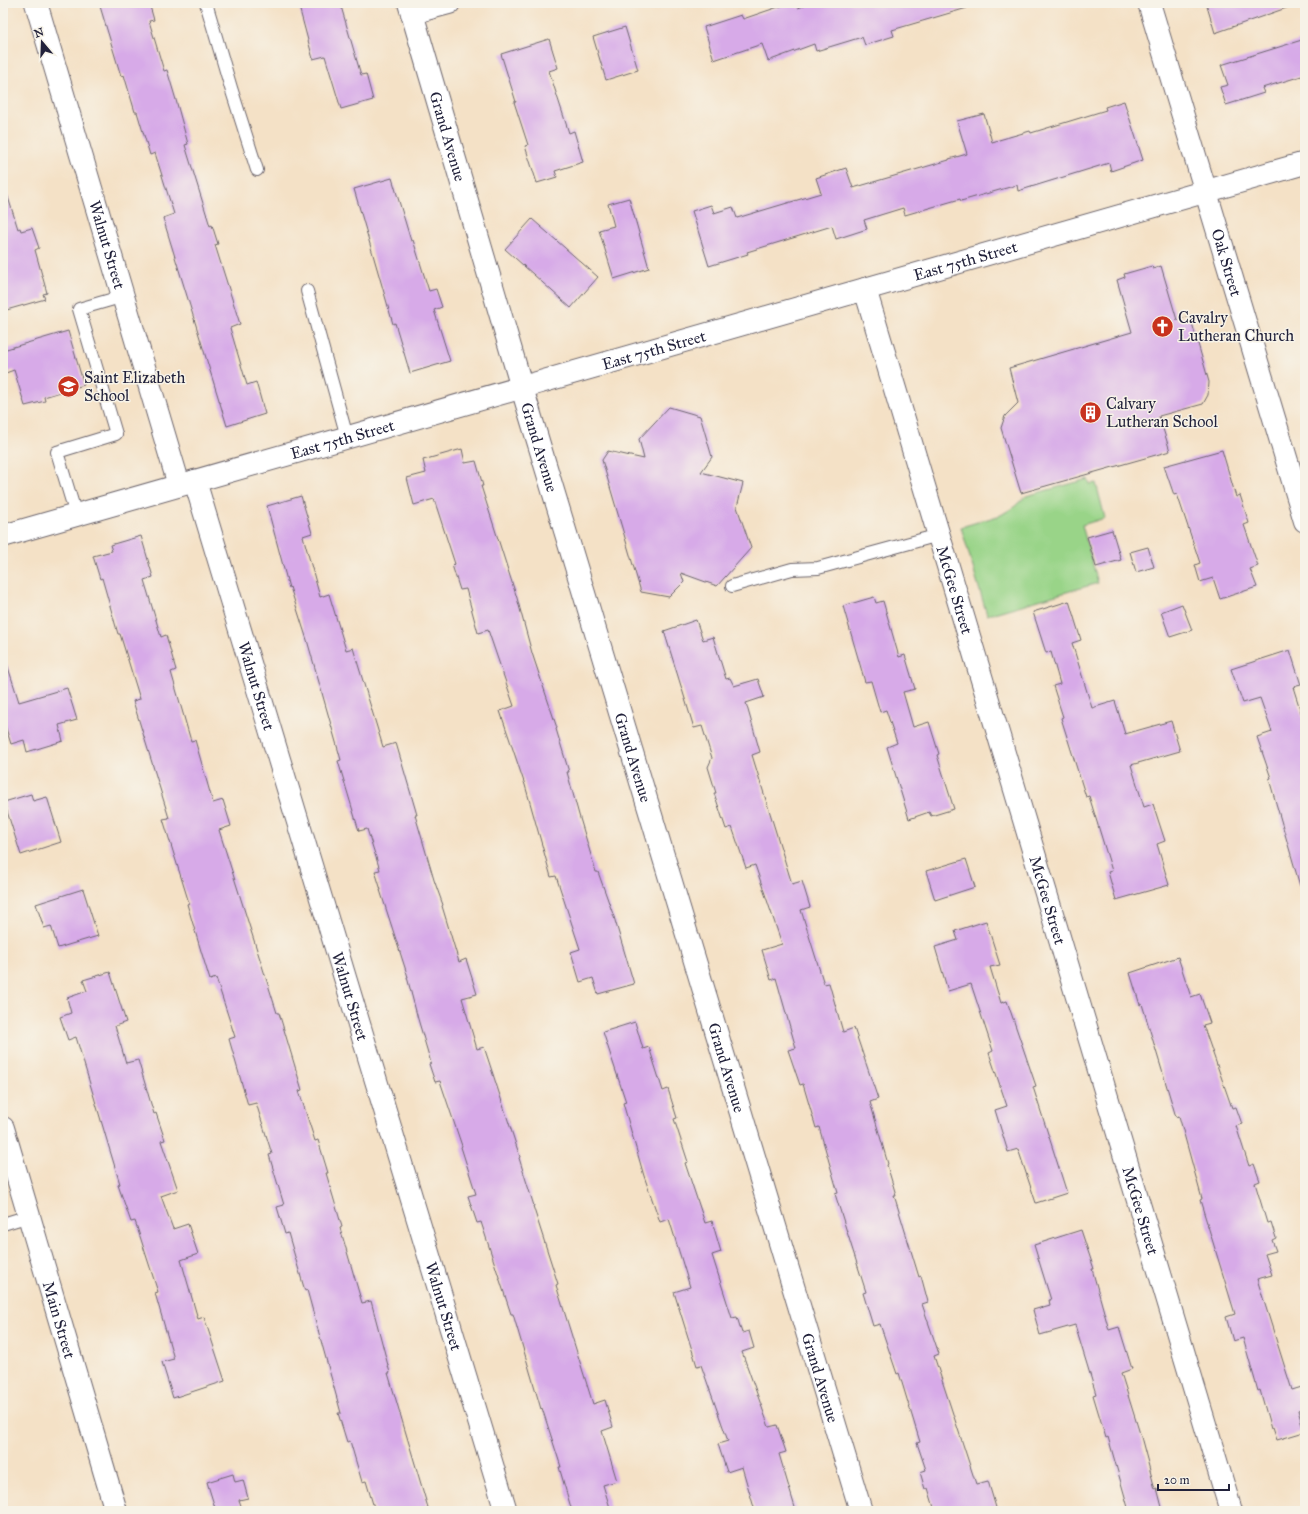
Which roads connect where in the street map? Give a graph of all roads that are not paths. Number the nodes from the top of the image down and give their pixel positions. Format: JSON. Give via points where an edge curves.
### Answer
{"nodes":[{"id":1,"x":36,"y":3,"type":"edge"},
{"id":2,"x":206,"y":3,"type":"edge"},
{"id":3,"x":449,"y":3,"type":"edge"},
{"id":4,"x":1149,"y":3,"type":"edge"},
{"id":5,"x":411,"y":8,"type":"edge"},
{"id":6,"x":1305,"y":163,"type":"edge"},
{"id":7,"x":257,"y":170,"type":"dead end"},
{"id":8,"x":1206,"y":192,"type":"junction"},
{"id":9,"x":865,"y":289,"type":"junction"},
{"id":10,"x":306,"y":291,"type":"dead end"},
{"id":11,"x":124,"y":296,"type":"junction"},
{"id":12,"x":522,"y":388,"type":"junction"},
{"id":13,"x":347,"y":437,"type":"junction"},
{"id":14,"x":187,"y":483,"type":"junction"},
{"id":15,"x":76,"y":515,"type":"junction"},
{"id":16,"x":1305,"y":522,"type":"edge"},
{"id":17,"x":939,"y":535,"type":"junction"},
{"id":18,"x":3,"y":536,"type":"edge"},
{"id":19,"x":732,"y":586,"type":"dead end"},
{"id":20,"x":3,"y":1128,"type":"edge"},
{"id":21,"x":29,"y":1216,"type":"junction"},
{"id":22,"x":3,"y":1224,"type":"edge"},
{"id":23,"x":116,"y":1511,"type":"edge"},
{"id":24,"x":506,"y":1511,"type":"edge"},
{"id":25,"x":861,"y":1511,"type":"edge"},
{"id":26,"x":1231,"y":1511,"type":"edge"}],
"edges":[{"from":1,"to":11,"type":"street","name":"Walnut Street"},
{"from":2,"to":7,"type":"lane"},
{"from":3,"to":5,"type":"street"},
{"from":4,"to":8,"type":"street","name":"Oak Street"},
{"from":5,"to":12,"type":"street","name":"Grand Avenue"},
{"from":6,"to":8,"type":"street","name":"East 75th Street"},
{"from":8,"to":9,"type":"street","name":"East 75th Street"},
{"from":8,"to":16,"type":"street","name":"Oak Street"},
{"from":9,"to":12,"type":"street","name":"East 75th Street"},
{"from":9,"to":17,"type":"street","name":"McGee Street"},
{"from":10,"to":13,"type":"lane"},
{"from":11,"to":14,"type":"street","name":"Walnut Street"},
{"from":11,"to":15,"type":"lane","via":[[78,310],[116,434],[57,452]]},
{"from":12,"to":13,"type":"street","name":"East 75th Street"},
{"from":12,"to":25,"type":"street","name":"Grand Avenue"},
{"from":13,"to":14,"type":"street","name":"East 75th Street"},
{"from":14,"to":15,"type":"street","name":"East 75th Street"},
{"from":14,"to":24,"type":"street","name":"Walnut Street"},
{"from":15,"to":18,"type":"street","name":"East 75th Street"},
{"from":17,"to":19,"type":"lane","via":[[818,568],[792,569]]},
{"from":17,"to":26,"type":"street","name":"McGee Street"},
{"from":20,"to":21,"type":"street","name":"Main Street"},
{"from":21,"to":22,"type":"lane"},
{"from":21,"to":23,"type":"street","name":"Main Street"}]}
